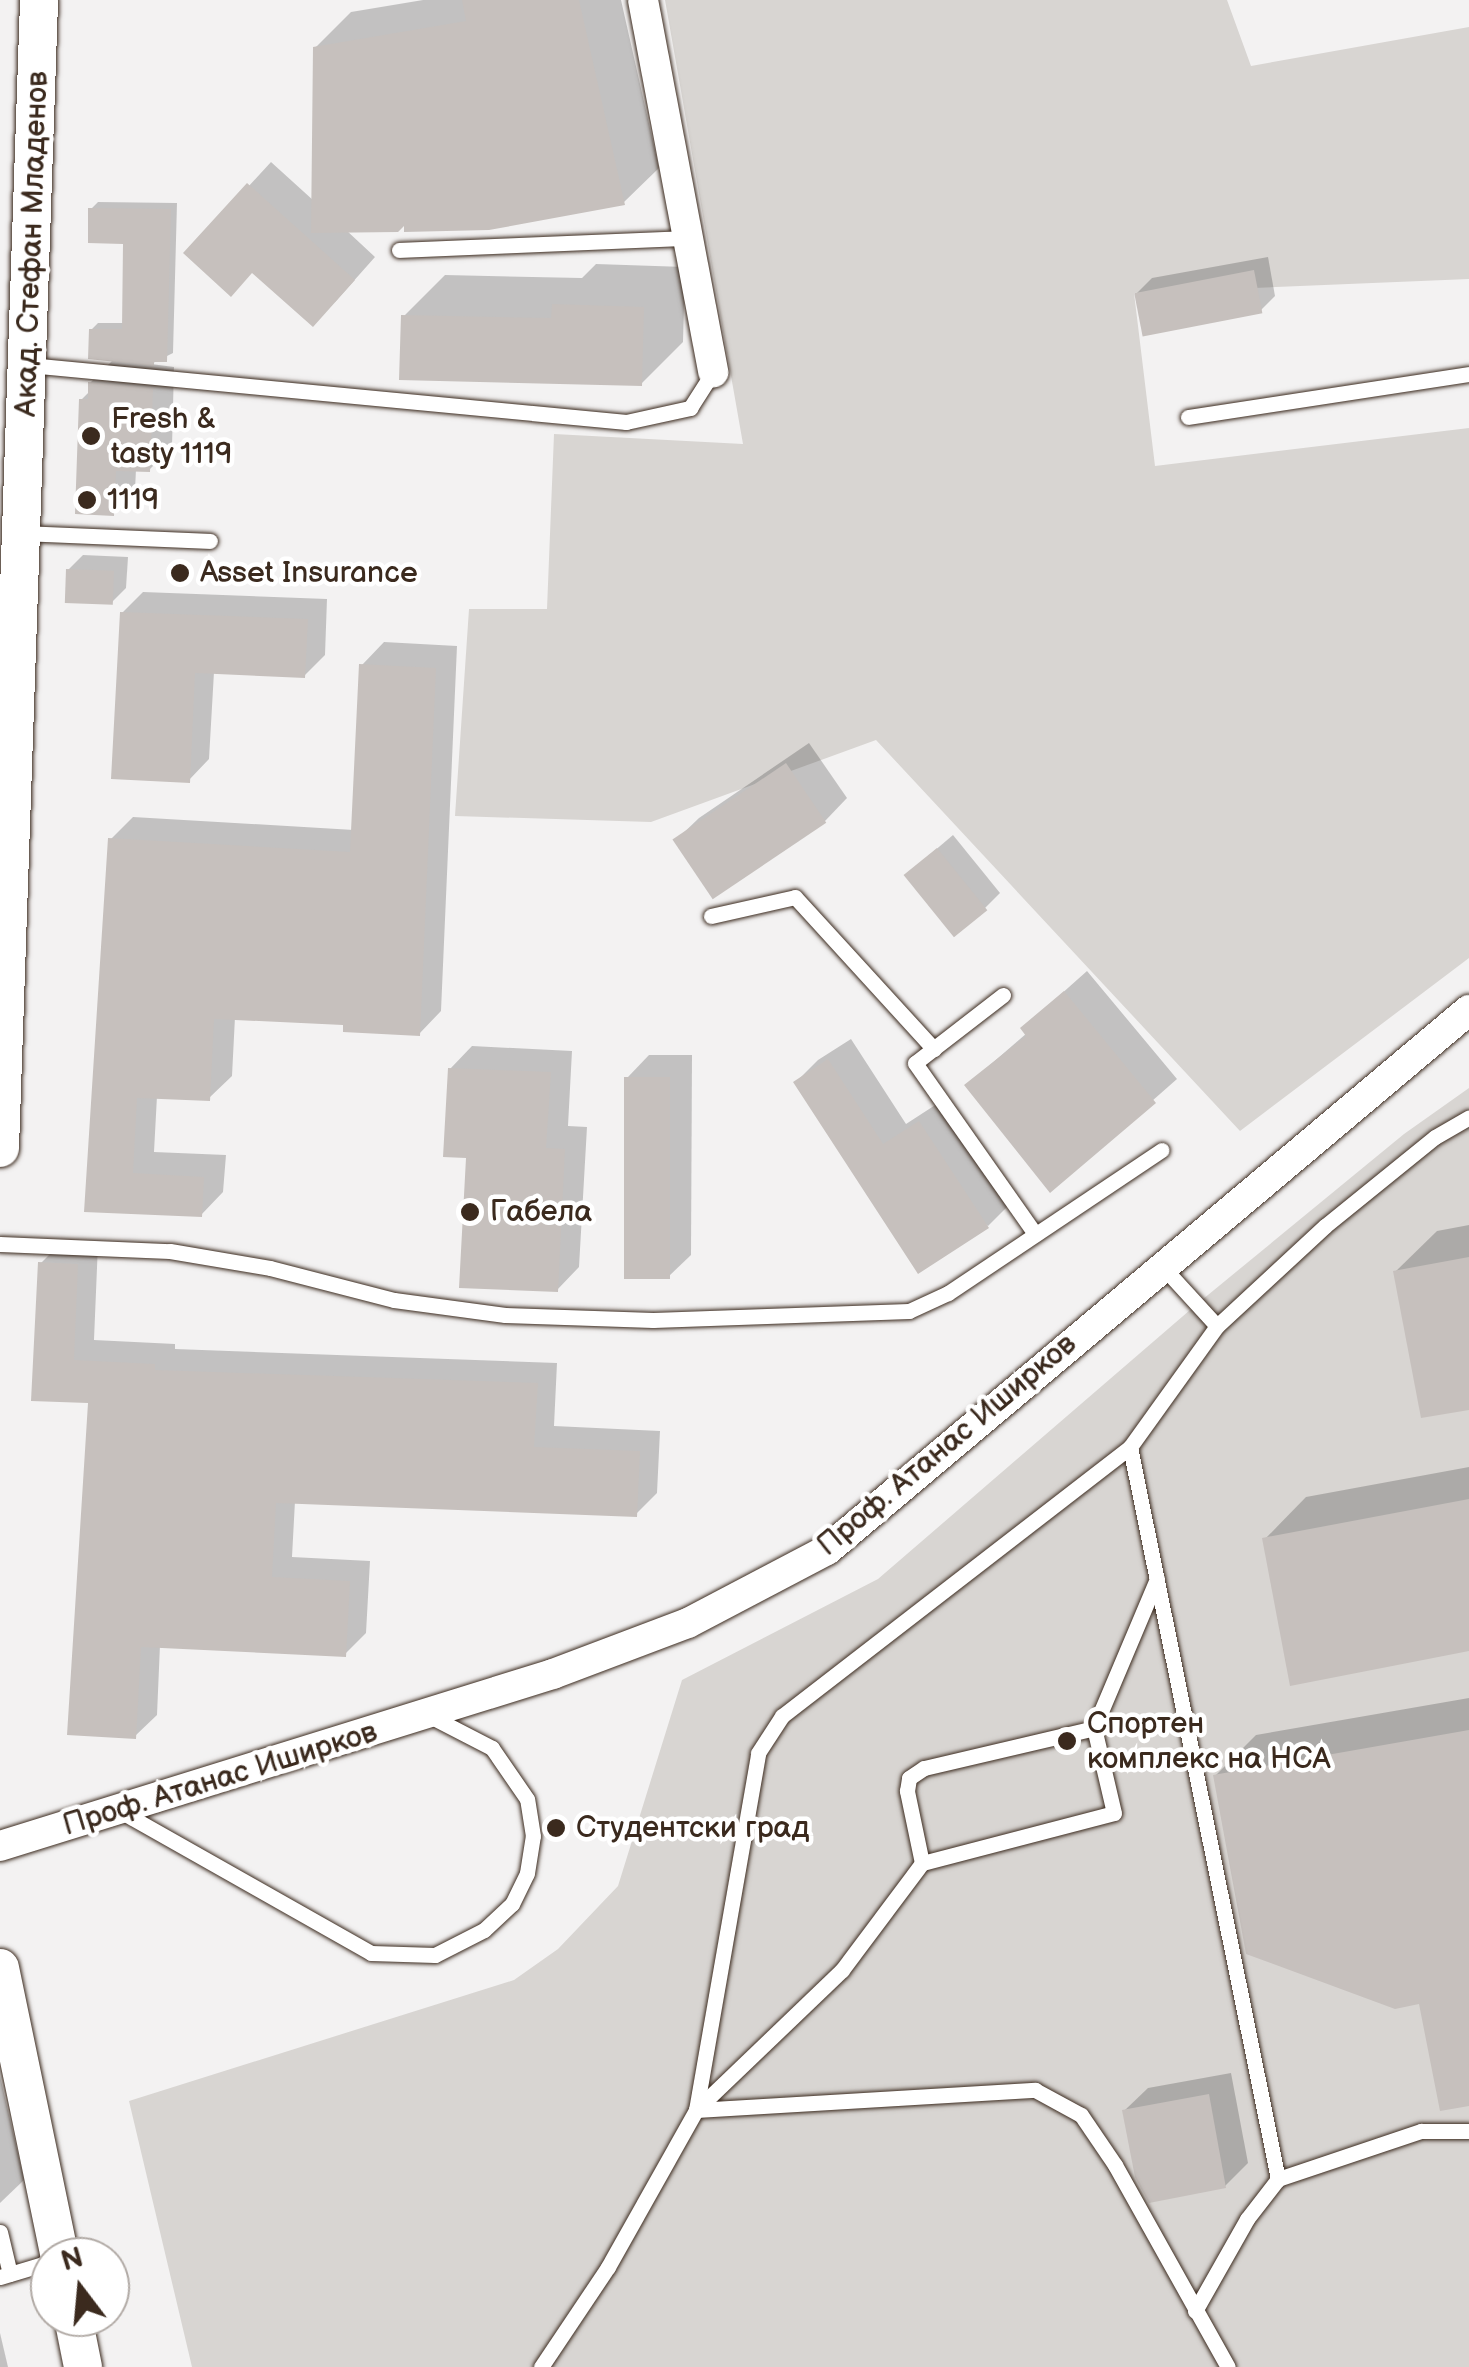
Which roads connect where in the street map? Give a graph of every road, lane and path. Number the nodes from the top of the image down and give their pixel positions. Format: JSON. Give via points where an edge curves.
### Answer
{"nodes":[{"id":1,"x":39,"y":0,"type":"edge"},
{"id":2,"x":643,"y":0,"type":"edge"},
{"id":3,"x":688,"y":238,"type":"junction"},
{"id":4,"x":399,"y":250,"type":"dead end"},
{"id":5,"x":14,"y":366,"type":"edge"},
{"id":6,"x":713,"y":372,"type":"joint"},
{"id":7,"x":1469,"y":374,"type":"edge"},
{"id":8,"x":1188,"y":418,"type":"dead end"},
{"id":9,"x":23,"y":534,"type":"junction"},
{"id":10,"x":210,"y":541,"type":"dead end"},
{"id":11,"x":711,"y":916,"type":"dead end"},
{"id":12,"x":1003,"y":995,"type":"dead end"},
{"id":13,"x":1469,"y":1010,"type":"edge"},
{"id":14,"x":934,"y":1049,"type":"junction"},
{"id":15,"x":1469,"y":1116,"type":"edge"},
{"id":16,"x":0,"y":1148,"type":"edge"},
{"id":17,"x":1162,"y":1150,"type":"dead end"},
{"id":18,"x":1035,"y":1234,"type":"junction"},
{"id":19,"x":0,"y":1244,"type":"edge"},
{"id":20,"x":1162,"y":1266,"type":"junction"},
{"id":21,"x":1217,"y":1326,"type":"junction"},
{"id":22,"x":1130,"y":1447,"type":"junction"},
{"id":23,"x":1157,"y":1580,"type":"junction"},
{"id":24,"x":428,"y":1715,"type":"junction"},
{"id":25,"x":1094,"y":1728,"type":"junction"},
{"id":26,"x":120,"y":1811,"type":"junction"},
{"id":27,"x":0,"y":1846,"type":"edge"},
{"id":28,"x":922,"y":1862,"type":"junction"},
{"id":29,"x":0,"y":1968,"type":"edge"},
{"id":30,"x":696,"y":2110,"type":"junction"},
{"id":31,"x":1469,"y":2131,"type":"edge"},
{"id":32,"x":1278,"y":2179,"type":"junction"},
{"id":33,"x":0,"y":2232,"type":"edge"},
{"id":34,"x":56,"y":2237,"type":"edge"},
{"id":35,"x":30,"y":2268,"type":"edge"},
{"id":36,"x":5,"y":2275,"type":"edge"},
{"id":37,"x":1195,"y":2311,"type":"junction"},
{"id":38,"x":77,"y":2337,"type":"edge"},
{"id":39,"x":83,"y":2367,"type":"edge"},
{"id":40,"x":540,"y":2367,"type":"edge"},
{"id":41,"x":1228,"y":2367,"type":"edge"}],
"edges":[{"from":1,"to":5,"type":"street","name":"Акад. Стефан Младенов"},
{"from":2,"to":3,"type":"street"},
{"from":3,"to":4,"type":"lane"},
{"from":3,"to":6,"type":"street"},
{"from":5,"to":6,"type":"lane","via":[[626,422],[690,408]]},
{"from":5,"to":9,"type":"street","name":"Акад. Стефан Младенов"},
{"from":7,"to":8,"type":"lane"},
{"from":9,"to":10,"type":"lane"},
{"from":9,"to":16,"type":"street","name":"Акад. Стефан Младенов"},
{"from":11,"to":14,"type":"lane","via":[[795,897]]},
{"from":12,"to":14,"type":"lane"},
{"from":13,"to":20,"type":"street","name":"Проф. Атанас Иширков"},
{"from":14,"to":18,"type":"lane","via":[[915,1063]]},
{"from":15,"to":21,"type":"lane","via":[[1325,1226]]},
{"from":17,"to":18,"type":"lane"},
{"from":18,"to":19,"type":"lane","via":[[909,1311],[653,1320],[505,1315],[412,1302],[170,1251]]},
{"from":20,"to":21,"type":"lane"},
{"from":20,"to":24,"type":"street","name":"Проф. Атанас Иширков","via":[[828,1550],[688,1622]]},
{"from":21,"to":22,"type":"lane"},
{"from":22,"to":23,"type":"lane"},
{"from":22,"to":30,"type":"lane","via":[[782,1716],[758,1754]]},
{"from":23,"to":25,"type":"lane"},
{"from":23,"to":32,"type":"lane"},
{"from":24,"to":26,"type":"street","name":"Проф. Атанас Иширков"},
{"from":24,"to":26,"type":"lane","via":[[492,1748],[526,1799],[533,1836],[527,1874],[512,1904],[484,1930],[436,1955],[371,1953]]},
{"from":25,"to":28,"type":"lane","via":[[924,1768],[909,1778]]},
{"from":25,"to":28,"type":"lane","via":[[1114,1813]]},
{"from":26,"to":27,"type":"street","name":"Проф. Атанас Иширков"},
{"from":28,"to":30,"type":"lane","via":[[842,1970]]},
{"from":29,"to":34,"type":"street"},
{"from":30,"to":37,"type":"lane","via":[[1035,2090],[1081,2115]]},
{"from":30,"to":40,"type":"lane","via":[[608,2266]]},
{"from":31,"to":32,"type":"lane","via":[[1421,2131]]},
{"from":32,"to":37,"type":"lane","via":[[1247,2218]]},
{"from":33,"to":36,"type":"lane"},
{"from":35,"to":36,"type":"lane"},
{"from":37,"to":41,"type":"lane"},
{"from":38,"to":39,"type":"street"}]}
